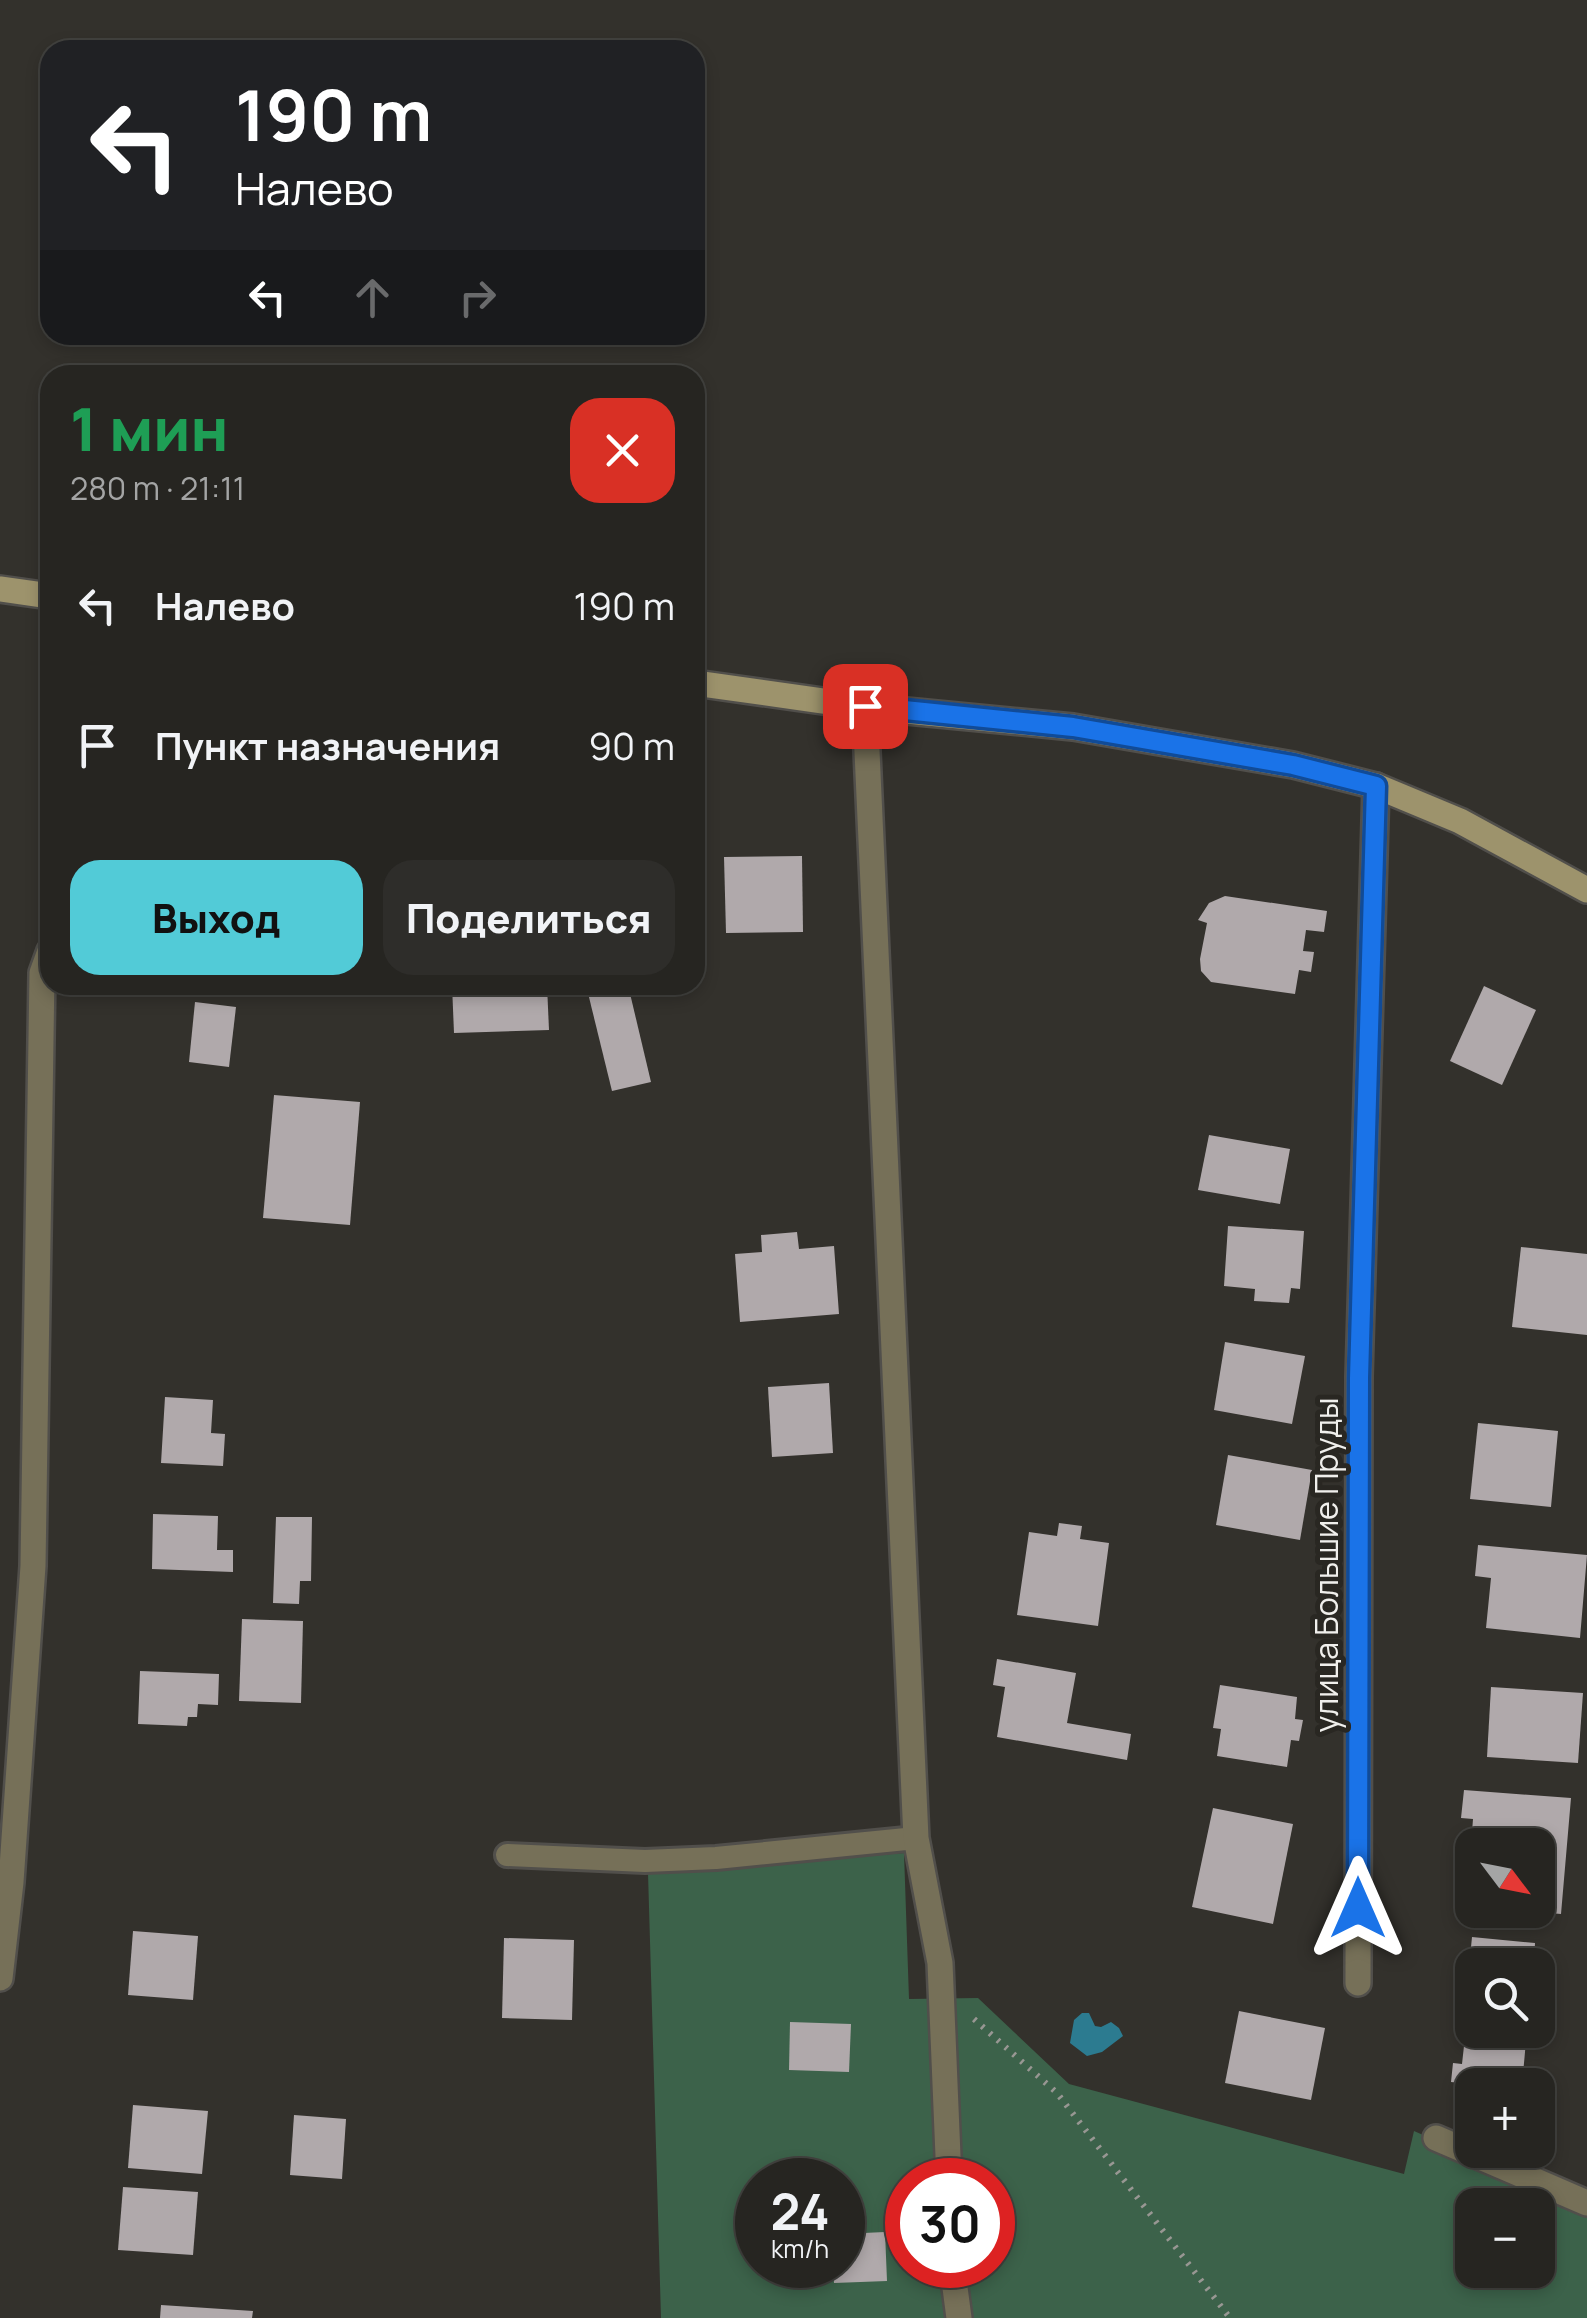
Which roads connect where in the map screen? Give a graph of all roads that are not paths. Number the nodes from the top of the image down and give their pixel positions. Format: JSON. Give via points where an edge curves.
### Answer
{"nodes":[{"id":1,"x":0,"y":589,"type":"edge"},
{"id":2,"x":40,"y":595,"type":"edge"},
{"id":3,"x":705,"y":684,"type":"edge"},
{"id":4,"x":865,"y":706,"type":"junction"},
{"id":5,"x":1376,"y":786,"type":"junction"},
{"id":6,"x":1587,"y":890,"type":"edge"},
{"id":7,"x":42,"y":995,"type":"edge"},
{"id":8,"x":916,"y":1838,"type":"junction"},
{"id":9,"x":506,"y":1856,"type":"dead end"},
{"id":10,"x":5,"y":1882,"type":"edge"},
{"id":11,"x":0,"y":1978,"type":"edge"},
{"id":12,"x":1358,"y":1983,"type":"dead end"},
{"id":13,"x":1436,"y":2138,"type":"dead end"},
{"id":14,"x":948,"y":2158,"type":"edge"},
{"id":15,"x":1587,"y":2203,"type":"edge"},
{"id":16,"x":955,"y":2288,"type":"edge"},
{"id":17,"x":958,"y":2318,"type":"edge"}],
"edges":[{"from":1,"to":2,"type":"street"},
{"from":3,"to":4,"type":"street"},
{"from":4,"to":5,"type":"street","via":[[1073,727]]},
{"from":4,"to":8,"type":"street"},
{"from":5,"to":6,"type":"street","via":[[1460,821]]},
{"from":5,"to":12,"type":"street","name":"улица Большие Пруды","via":[[1359,1378]]},
{"from":7,"to":10,"type":"street","via":[[33,1566]]},
{"from":8,"to":9,"type":"lane","via":[[716,1858]]},
{"from":8,"to":14,"type":"street","via":[[940,1963]]},
{"from":10,"to":11,"type":"street"},
{"from":13,"to":15,"type":"street"},
{"from":16,"to":17,"type":"street"}]}
